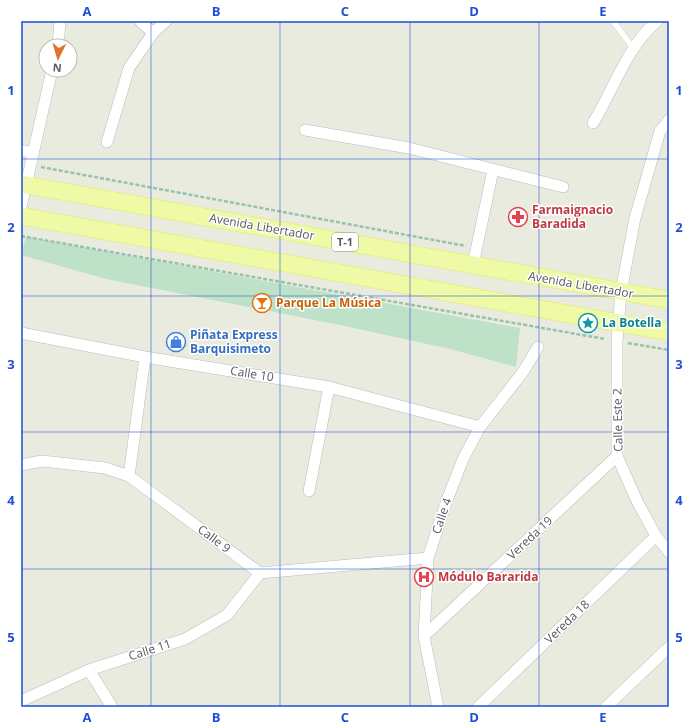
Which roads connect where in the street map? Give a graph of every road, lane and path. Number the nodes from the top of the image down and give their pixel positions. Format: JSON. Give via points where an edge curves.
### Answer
{"nodes":[{"id":1,"x":60,"y":21,"type":"edge"},
{"id":2,"x":140,"y":21,"type":"edge"},
{"id":3,"x":166,"y":21,"type":"edge"},
{"id":4,"x":612,"y":21,"type":"edge"},
{"id":5,"x":657,"y":21,"type":"edge"},
{"id":6,"x":152,"y":33,"type":"junction"},
{"id":7,"x":59,"y":38,"type":"edge"},
{"id":8,"x":633,"y":48,"type":"junction"},
{"id":9,"x":50,"y":78,"type":"edge"},
{"id":10,"x":669,"y":120,"type":"edge"},
{"id":11,"x":593,"y":123,"type":"dead end"},
{"id":12,"x":305,"y":130,"type":"dead end"},
{"id":13,"x":107,"y":142,"type":"dead end"},
{"id":14,"x":21,"y":150,"type":"edge"},
{"id":15,"x":33,"y":153,"type":"junction"},
{"id":16,"x":30,"y":165,"type":"junction"},
{"id":17,"x":493,"y":170,"type":"junction"},
{"id":18,"x":23,"y":184,"type":"edge"},
{"id":19,"x":563,"y":187,"type":"dead end"},
{"id":20,"x":21,"y":207,"type":"edge"},
{"id":21,"x":21,"y":216,"type":"edge"},
{"id":22,"x":21,"y":236,"type":"edge"},
{"id":23,"x":477,"y":248,"type":"junction"},
{"id":24,"x":473,"y":265,"type":"junction"},
{"id":25,"x":621,"y":292,"type":"junction"},
{"id":26,"x":669,"y":300,"type":"edge"},
{"id":27,"x":618,"y":322,"type":"junction"},
{"id":28,"x":669,"y":332,"type":"edge"},
{"id":29,"x":21,"y":333,"type":"edge"},
{"id":30,"x":617,"y":341,"type":"junction"},
{"id":31,"x":538,"y":347,"type":"dead end"},
{"id":32,"x":669,"y":350,"type":"edge"},
{"id":33,"x":145,"y":357,"type":"junction"},
{"id":34,"x":329,"y":387,"type":"junction"},
{"id":35,"x":480,"y":427,"type":"junction"},
{"id":36,"x":617,"y":456,"type":"junction"},
{"id":37,"x":21,"y":465,"type":"edge"},
{"id":38,"x":129,"y":476,"type":"junction"},
{"id":39,"x":309,"y":491,"type":"dead end"},
{"id":40,"x":656,"y":536,"type":"junction"},
{"id":41,"x":669,"y":552,"type":"edge"},
{"id":42,"x":428,"y":558,"type":"junction"},
{"id":43,"x":260,"y":573,"type":"junction"},
{"id":44,"x":424,"y":636,"type":"junction"},
{"id":45,"x":669,"y":647,"type":"edge"},
{"id":46,"x":89,"y":670,"type":"junction"},
{"id":47,"x":21,"y":701,"type":"edge"},
{"id":48,"x":112,"y":707,"type":"edge"},
{"id":49,"x":438,"y":707,"type":"edge"},
{"id":50,"x":478,"y":707,"type":"edge"},
{"id":51,"x":606,"y":707,"type":"edge"}],
"edges":[{"from":1,"to":7,"type":"street"},
{"from":2,"to":6,"type":"street"},
{"from":3,"to":6,"type":"street"},
{"from":4,"to":8,"type":"lane"},
{"from":5,"to":8,"type":"street"},
{"from":6,"to":13,"type":"street","via":[[129,68]]},
{"from":8,"to":11,"type":"street"},
{"from":9,"to":15,"type":"street"},
{"from":10,"to":25,"type":"street","name":"Calle Este 2","via":[[660,131],[637,211]]},
{"from":12,"to":17,"type":"street","via":[[409,148],[471,162]]},
{"from":14,"to":15,"type":"street"},
{"from":15,"to":16,"type":"street"},
{"from":16,"to":18,"type":"street"},
{"from":16,"to":23,"type":"path"},
{"from":17,"to":19,"type":"street"},
{"from":17,"to":23,"type":"street"},
{"from":18,"to":20,"type":"street"},
{"from":18,"to":24,"type":"main road","name":"Avenida Libertador","number":"T-1"},
{"from":21,"to":27,"type":"main road"},
{"from":22,"to":30,"type":"path"},
{"from":23,"to":24,"type":"street"},
{"from":24,"to":25,"type":"main road","name":"Avenida Libertador","number":"T-1"},
{"from":25,"to":26,"type":"main road","name":"Avenida Libertador","number":"T-1"},
{"from":25,"to":27,"type":"street","name":"Calle Este 2"},
{"from":27,"to":28,"type":"main road"},
{"from":27,"to":30,"type":"street","name":"Calle Este 2"},
{"from":29,"to":33,"type":"street","name":"Calle 10"},
{"from":30,"to":32,"type":"path"},
{"from":30,"to":36,"type":"street","name":"Calle Este 2"},
{"from":31,"to":35,"type":"street","name":"Calle 4","via":[[523,372]]},
{"from":33,"to":34,"type":"street","name":"Calle 10"},
{"from":33,"to":38,"type":"street"},
{"from":34,"to":35,"type":"street","name":"Calle 10"},
{"from":34,"to":39,"type":"street"},
{"from":35,"to":42,"type":"street","name":"Calle 4","via":[[452,486]]},
{"from":36,"to":40,"type":"street","name":"Calle Este 2"},
{"from":36,"to":44,"type":"street","name":"Vereda 19"},
{"from":37,"to":38,"type":"street","name":"Calle 9","via":[[42,461],[105,468]]},
{"from":38,"to":43,"type":"street","name":"Calle 9"},
{"from":40,"to":41,"type":"street","name":"Calle Este 2"},
{"from":40,"to":50,"type":"street","name":"Vereda 18"},
{"from":42,"to":43,"type":"street"},
{"from":42,"to":44,"type":"street","name":"Calle 4"},
{"from":43,"to":46,"type":"street","name":"Calle 11","via":[[228,615],[185,639]]},
{"from":44,"to":49,"type":"street","name":"Calle 4"},
{"from":45,"to":51,"type":"street"},
{"from":46,"to":47,"type":"street","name":"Calle 11"},
{"from":46,"to":48,"type":"street"}]}
